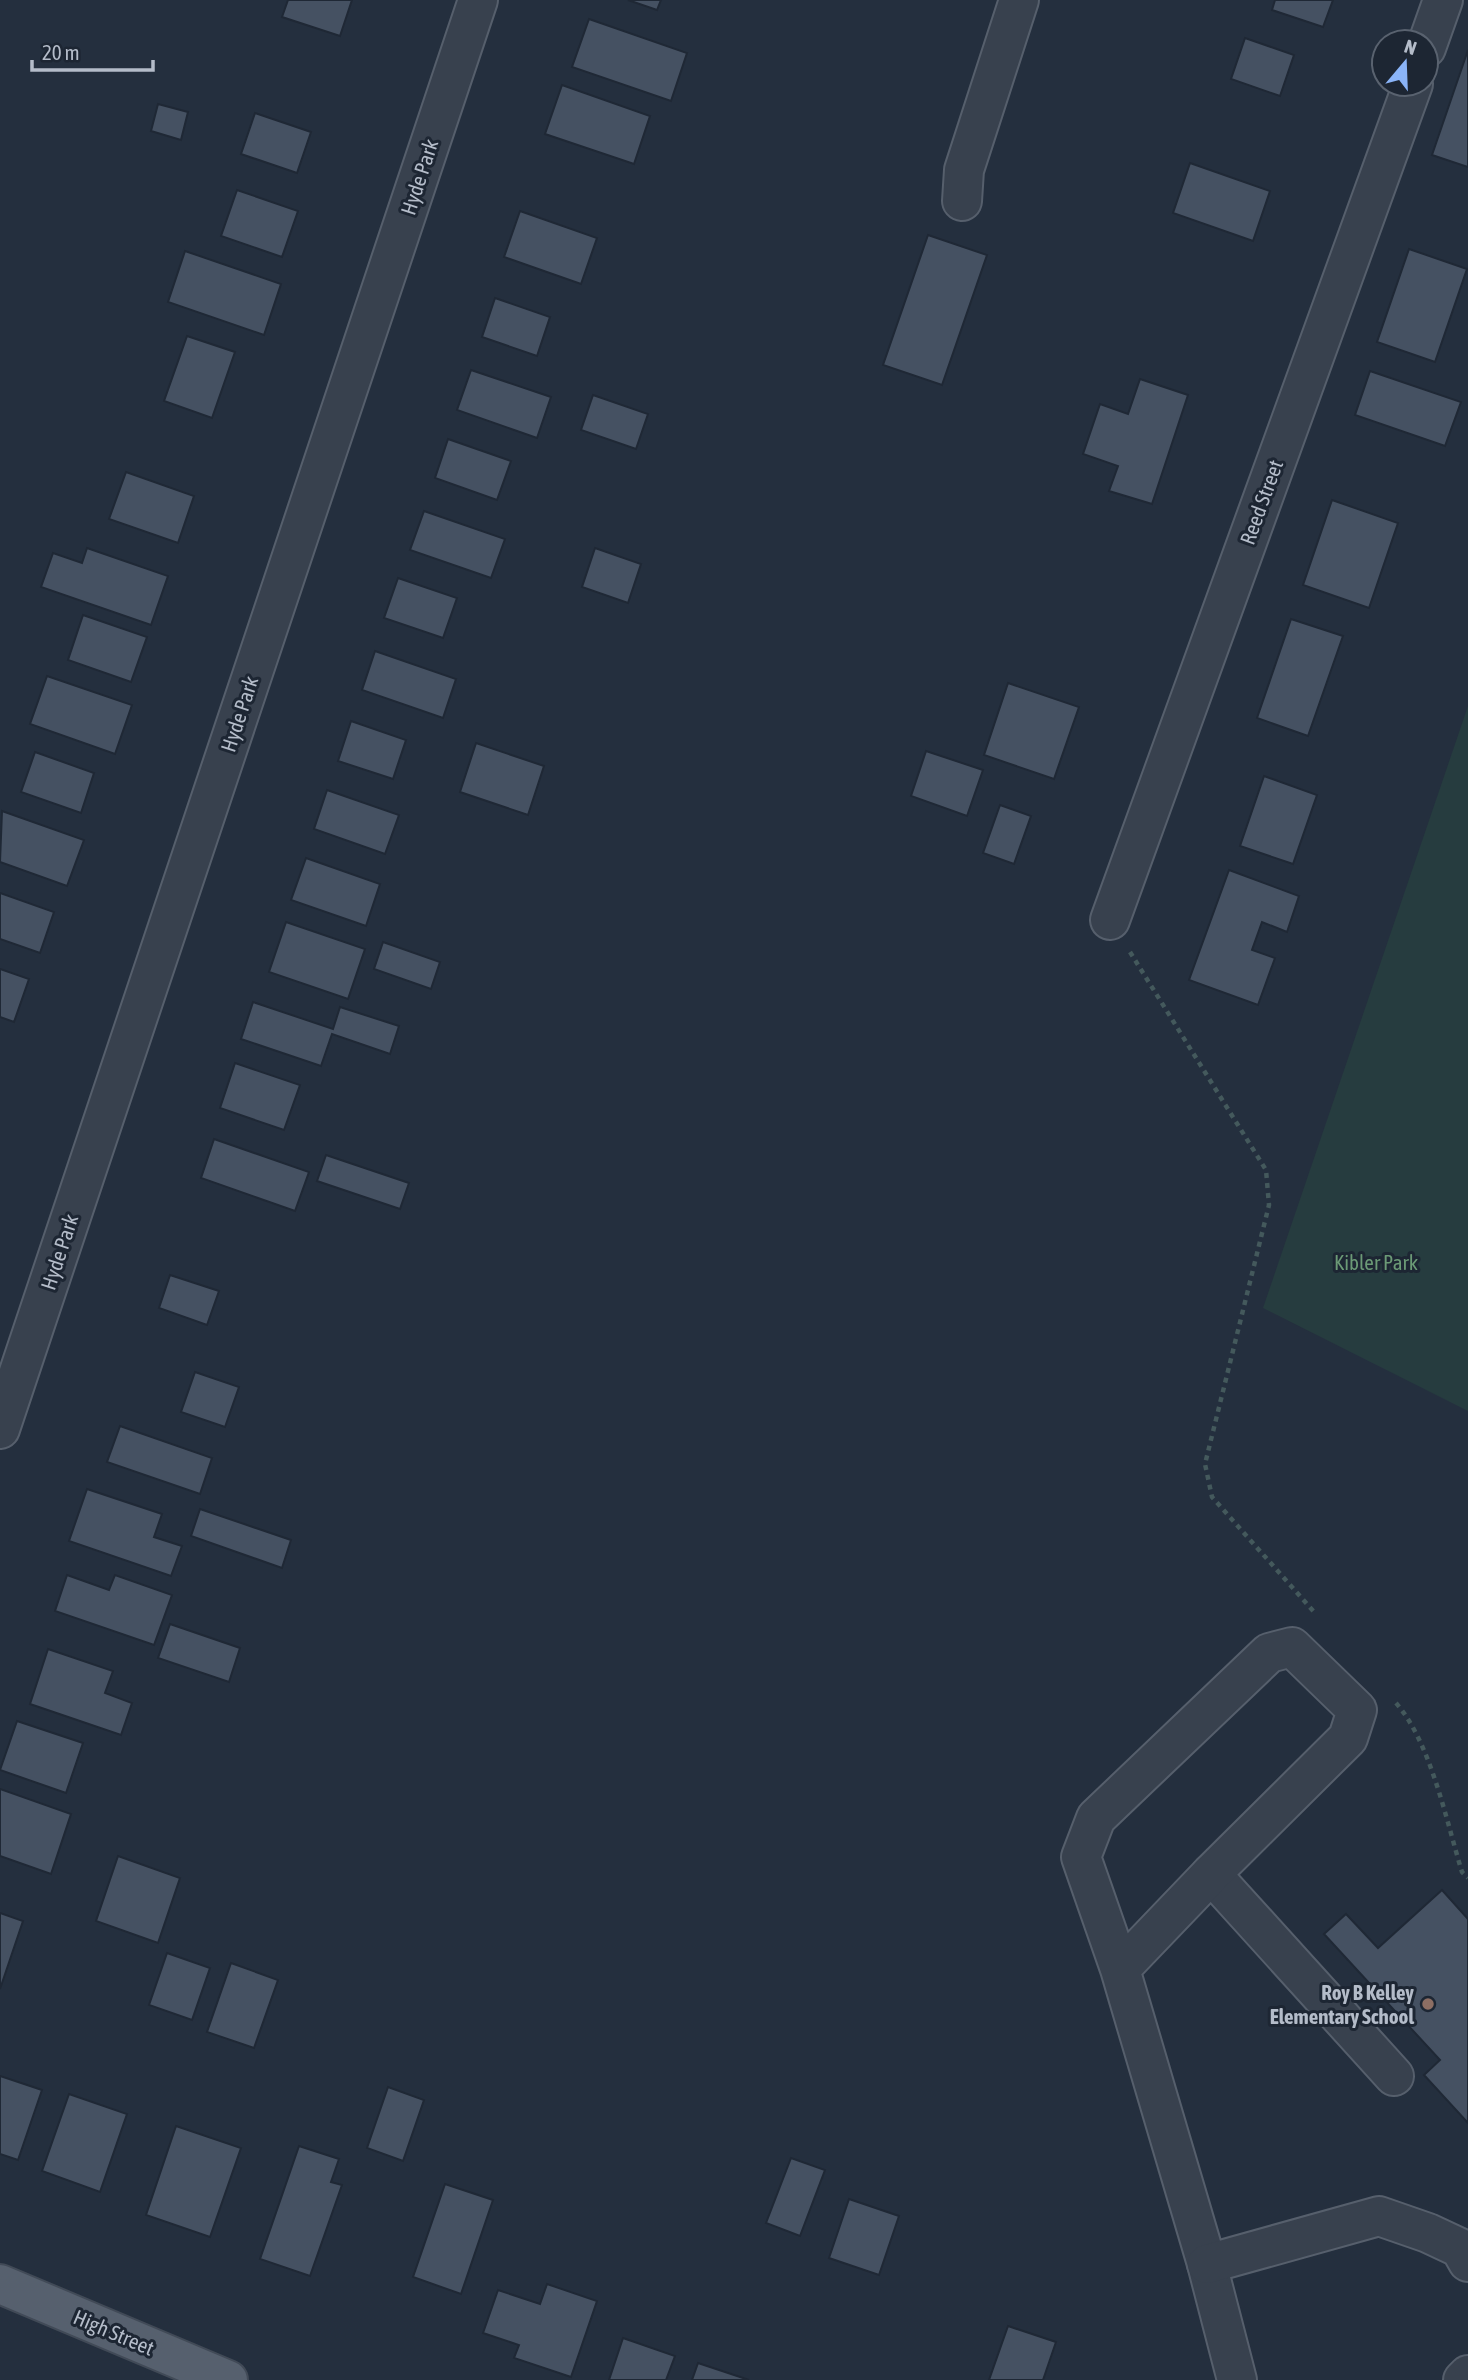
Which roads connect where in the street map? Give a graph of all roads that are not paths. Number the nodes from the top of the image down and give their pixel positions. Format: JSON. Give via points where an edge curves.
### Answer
{"nodes":[{"id":1,"x":478,"y":0,"type":"edge"},
{"id":2,"x":1019,"y":0,"type":"edge"},
{"id":3,"x":1443,"y":0,"type":"edge"},
{"id":4,"x":1433,"y":28,"type":"edge"},
{"id":5,"x":1408,"y":98,"type":"edge"},
{"id":6,"x":962,"y":201,"type":"dead end"},
{"id":7,"x":1110,"y":920,"type":"road end"},
{"id":8,"x":0,"y":1429,"type":"edge"},
{"id":9,"x":1210,"y":1874,"type":"junction"},
{"id":10,"x":1120,"y":1969,"type":"junction"},
{"id":11,"x":1394,"y":2076,"type":"dead end"},
{"id":12,"x":1468,"y":2262,"type":"edge"},
{"id":13,"x":1207,"y":2264,"type":"junction"},
{"id":14,"x":0,"y":2284,"type":"edge"},
{"id":15,"x":1468,"y":2375,"type":"edge"},
{"id":16,"x":228,"y":2380,"type":"edge"},
{"id":17,"x":1237,"y":2380,"type":"edge"},
{"id":18,"x":1463,"y":2380,"type":"edge"}],
"edges":[{"from":1,"to":8,"type":"street","name":"Hyde Park"},
{"from":2,"to":6,"type":"street","via":[[964,170]]},
{"from":3,"to":4,"type":"street"},
{"from":5,"to":7,"type":"street","name":"Reed Street"},
{"from":9,"to":10,"type":"street"},
{"from":9,"to":10,"type":"street","via":[[1348,1738],[1357,1710],[1292,1647],[1269,1653],[1096,1818],[1082,1857]]},
{"from":9,"to":11,"type":"street"},
{"from":10,"to":13,"type":"street"},
{"from":12,"to":13,"type":"street","via":[[1460,2248],[1379,2216]]},
{"from":13,"to":17,"type":"street"},
{"from":14,"to":16,"type":"main road","name":"High Street"},
{"from":15,"to":18,"type":"street"}]}
